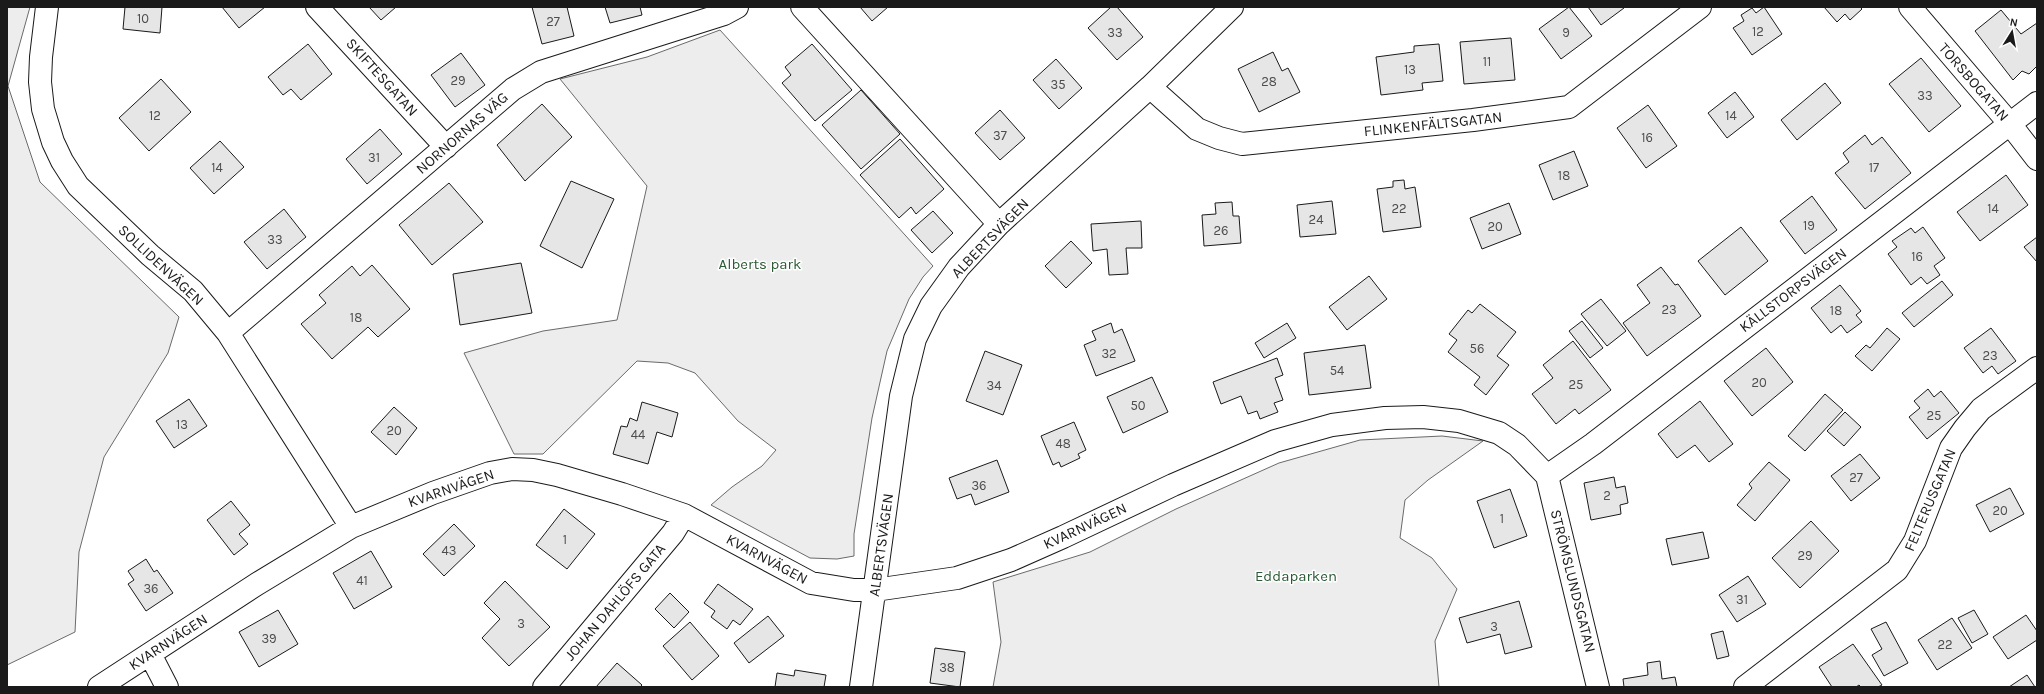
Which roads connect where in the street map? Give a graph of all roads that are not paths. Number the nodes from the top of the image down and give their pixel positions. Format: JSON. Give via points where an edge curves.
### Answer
{"nodes":[{"id":1,"x":47,"y":7,"type":"edge"},
{"id":2,"x":317,"y":7,"type":"edge"},
{"id":3,"x":737,"y":7,"type":"edge"},
{"id":4,"x":802,"y":7,"type":"edge"},
{"id":5,"x":1232,"y":7,"type":"edge"},
{"id":6,"x":1700,"y":7,"type":"edge"},
{"id":7,"x":1910,"y":7,"type":"edge"},
{"id":8,"x":1150,"y":87,"type":"junction"},
{"id":9,"x":2037,"y":103,"type":"edge"},
{"id":10,"x":2010,"y":124,"type":"junction"},
{"id":11,"x":446,"y":147,"type":"junction"},
{"id":12,"x":2037,"y":159,"type":"edge"},
{"id":13,"x":999,"y":224,"type":"junction"},
{"id":14,"x":228,"y":332,"type":"junction"},
{"id":15,"x":2037,"y":368,"type":"edge"},
{"id":16,"x":1548,"y":476,"type":"junction"},
{"id":17,"x":684,"y":515,"type":"junction"},
{"id":18,"x":352,"y":527,"type":"junction"},
{"id":19,"x":875,"y":590,"type":"junction"},
{"id":20,"x":150,"y":654,"type":"junction"},
{"id":21,"x":99,"y":687,"type":"edge"},
{"id":22,"x":168,"y":687,"type":"edge"},
{"id":23,"x":544,"y":687,"type":"edge"},
{"id":24,"x":861,"y":687,"type":"edge"},
{"id":25,"x":1598,"y":687,"type":"edge"},
{"id":26,"x":1745,"y":687,"type":"edge"}],
"edges":[{"from":1,"to":14,"type":"street","name":"SOLLIDENVÄGEN","via":[[40,82],[43,109],[62,161],[78,186],[192,291]]},
{"from":2,"to":11,"type":"street","name":"SKIFTESGATAN"},
{"from":3,"to":11,"type":"street","name":"NORNORNAS VÄG","via":[[724,14],[541,72],[513,90]]},
{"from":4,"to":13,"type":"street"},
{"from":5,"to":8,"type":"street","name":"ALBERTSVÄGEN"},
{"from":6,"to":8,"type":"street","name":"FLINKENFÄLTSGATAN","via":[[1569,108],[1242,144],[1197,129]]},
{"from":7,"to":10,"type":"street","name":"TORSBOGATAN"},
{"from":8,"to":13,"type":"street","name":"ALBERTSVÄGEN"},
{"from":9,"to":10,"type":"street","name":"KÄLLSTORPSVÄGEN"},
{"from":10,"to":12,"type":"street","name":"TORSBOGATAN"},
{"from":10,"to":16,"type":"street","name":"KÄLLSTORPSVÄGEN"},
{"from":11,"to":14,"type":"street","name":"NORNORNAS VÄG"},
{"from":13,"to":19,"type":"street","name":"ALBERTSVÄGEN","via":[[959,267],[931,306],[915,339],[901,396]]},
{"from":14,"to":18,"type":"street","name":"SOLLIDENVÄGEN"},
{"from":15,"to":26,"type":"street","name":"FELTERUSGATAN","via":[[1981,409],[1951,448],[1915,541],[1897,570]]},
{"from":16,"to":19,"type":"street","name":"KVARNVÄGEN","via":[[1518,445],[1479,426],[1459,421],[1423,417],[1385,418],[1332,425],[1275,441],[1011,560],[957,578]]},
{"from":16,"to":25,"type":"street","name":"STRÖMSLUNDSGATAN"},
{"from":17,"to":18,"type":"street","name":"KVARNVÄGEN","via":[[557,475],[533,470],[512,470],[490,473],[433,493]]},
{"from":17,"to":19,"type":"street","name":"KVARNVÄGEN","via":[[810,583],[854,590]]},
{"from":17,"to":23,"type":"street","name":"JOHAN DAHLÖFS GATA","via":[[673,533]]},
{"from":18,"to":20,"type":"street","name":"KVARNVÄGEN","via":[[257,584]]},
{"from":19,"to":24,"type":"street","name":"ALBERTSVÄGEN"},
{"from":20,"to":21,"type":"street","name":"KVARNVÄGEN"},
{"from":20,"to":22,"type":"street"}]}
